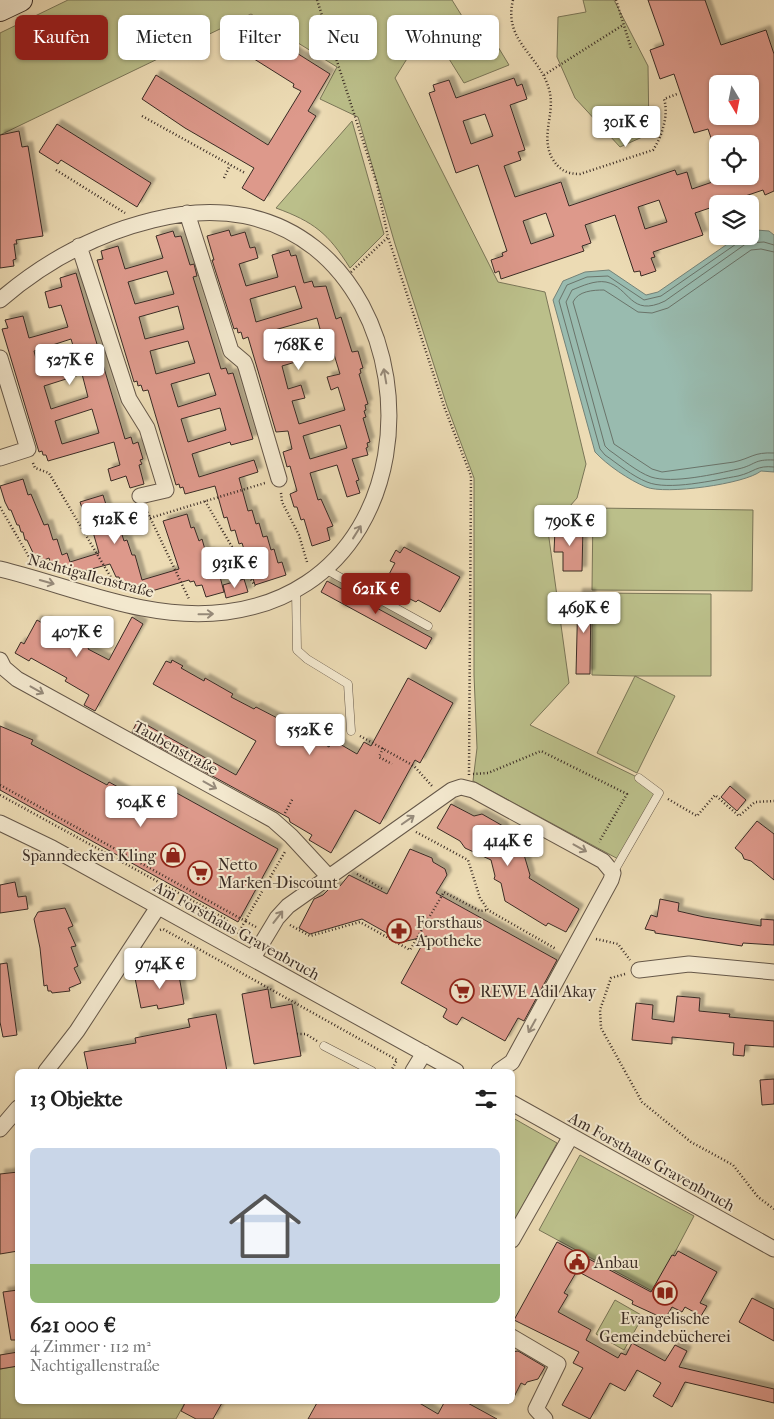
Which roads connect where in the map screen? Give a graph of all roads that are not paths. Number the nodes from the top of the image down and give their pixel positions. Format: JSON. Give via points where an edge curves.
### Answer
{"nodes":[{"id":1,"x":21,"y":0,"type":"edge"},
{"id":2,"x":0,"y":10,"type":"edge"},
{"id":3,"x":187,"y":213,"type":"junction"},
{"id":4,"x":80,"y":246,"type":"junction"},
{"id":5,"x":0,"y":300,"type":"edge"},
{"id":6,"x":0,"y":358,"type":"edge"},
{"id":7,"x":0,"y":458,"type":"edge"},
{"id":8,"x":279,"y":479,"type":"road end"},
{"id":9,"x":140,"y":496,"type":"road end"},
{"id":10,"x":0,"y":569,"type":"edge"},
{"id":11,"x":325,"y":569,"type":"junction"},
{"id":12,"x":296,"y":590,"type":"junction"},
{"id":13,"x":428,"y":626,"type":"dead end"},
{"id":14,"x":0,"y":660,"type":"edge"},
{"id":15,"x":351,"y":731,"type":"road end"},
{"id":16,"x":639,"y":778,"type":"dead end"},
{"id":17,"x":0,"y":823,"type":"edge"},
{"id":18,"x":613,"y":873,"type":"junction"},
{"id":19,"x":328,"y":876,"type":"junction"},
{"id":20,"x":158,"y":907,"type":"junction"},
{"id":21,"x":253,"y":958,"type":"junction"},
{"id":22,"x":639,"y":970,"type":"road end"},
{"id":23,"x":774,"y":972,"type":"edge"},
{"id":24,"x":324,"y":1046,"type":"road end"},
{"id":25,"x":424,"y":1053,"type":"junction"},
{"id":26,"x":48,"y":1069,"type":"edge"},
{"id":27,"x":368,"y":1069,"type":"edge"},
{"id":28,"x":414,"y":1069,"type":"edge"},
{"id":29,"x":452,"y":1069,"type":"edge"},
{"id":30,"x":502,"y":1069,"type":"edge"},
{"id":31,"x":515,"y":1105,"type":"edge"},
{"id":32,"x":15,"y":1111,"type":"edge"},
{"id":33,"x":0,"y":1128,"type":"edge"},
{"id":34,"x":571,"y":1136,"type":"junction"},
{"id":35,"x":515,"y":1235,"type":"edge"},
{"id":36,"x":774,"y":1249,"type":"edge"},
{"id":37,"x":515,"y":1339,"type":"edge"},
{"id":38,"x":546,"y":1419,"type":"edge"}],
"edges":[{"from":1,"to":2,"type":"main road"},
{"from":3,"to":4,"type":"street","name":"Nachtigallenstraße","via":[[141,223]]},
{"from":3,"to":8,"type":"street","via":[[231,351],[246,367]]},
{"from":11,"to":3,"type":"street","name":"Nachtigallenstraße","one_way":true,"via":[[344,550],[362,524],[377,491],[388,446],[390,411],[382,358],[363,307],[344,278],[317,249],[278,225],[242,214]]},
{"from":4,"to":5,"type":"street","name":"Nachtigallenstraße","via":[[44,267]]},
{"from":4,"to":9,"type":"street","via":[[129,400],[147,428],[166,490]]},
{"from":6,"to":7,"type":"street","via":[[28,449]]},
{"from":10,"to":12,"type":"street","name":"Nachtigallenstraße","one_way":true,"via":[[127,605],[197,614],[265,604]]},
{"from":11,"to":12,"type":"street","name":"Nachtigallenstraße"},
{"from":11,"to":13,"type":"lane"},
{"from":12,"to":15,"type":"lane","via":[[297,650],[348,684]]},
{"from":14,"to":19,"type":"street","name":"Taubenstraße","one_way":true,"via":[[17,679],[273,820]]},
{"from":16,"to":18,"type":"lane","via":[[658,793]]},
{"from":17,"to":20,"type":"street","name":"Am Forsthaus Gravenbruch"},
{"from":19,"to":18,"type":"street","one_way":true,"via":[[452,790],[467,787],[604,861]]},
{"from":18,"to":30,"type":"street","one_way":true,"via":[[583,935],[512,1062]]},
{"from":21,"to":19,"type":"street","one_way":true,"via":[[277,918]]},
{"from":20,"to":21,"type":"street","name":"Am Forsthaus Gravenbruch"},
{"from":20,"to":26,"type":"street","via":[[77,1031]]},
{"from":21,"to":25,"type":"street","name":"Am Forsthaus Gravenbruch"},
{"from":22,"to":23,"type":"street","via":[[689,964]]},
{"from":24,"to":27,"type":"lane"},
{"from":25,"to":28,"type":"street"},
{"from":25,"to":29,"type":"street","name":"Am Forsthaus Gravenbruch"},
{"from":31,"to":34,"type":"street","name":"Am Forsthaus Gravenbruch"},
{"from":32,"to":33,"type":"street"},
{"from":34,"to":35,"type":"street"},
{"from":34,"to":36,"type":"street","name":"Am Forsthaus Gravenbruch"},
{"from":37,"to":38,"type":"street","via":[[558,1364],[537,1404],[538,1413]]}]}
